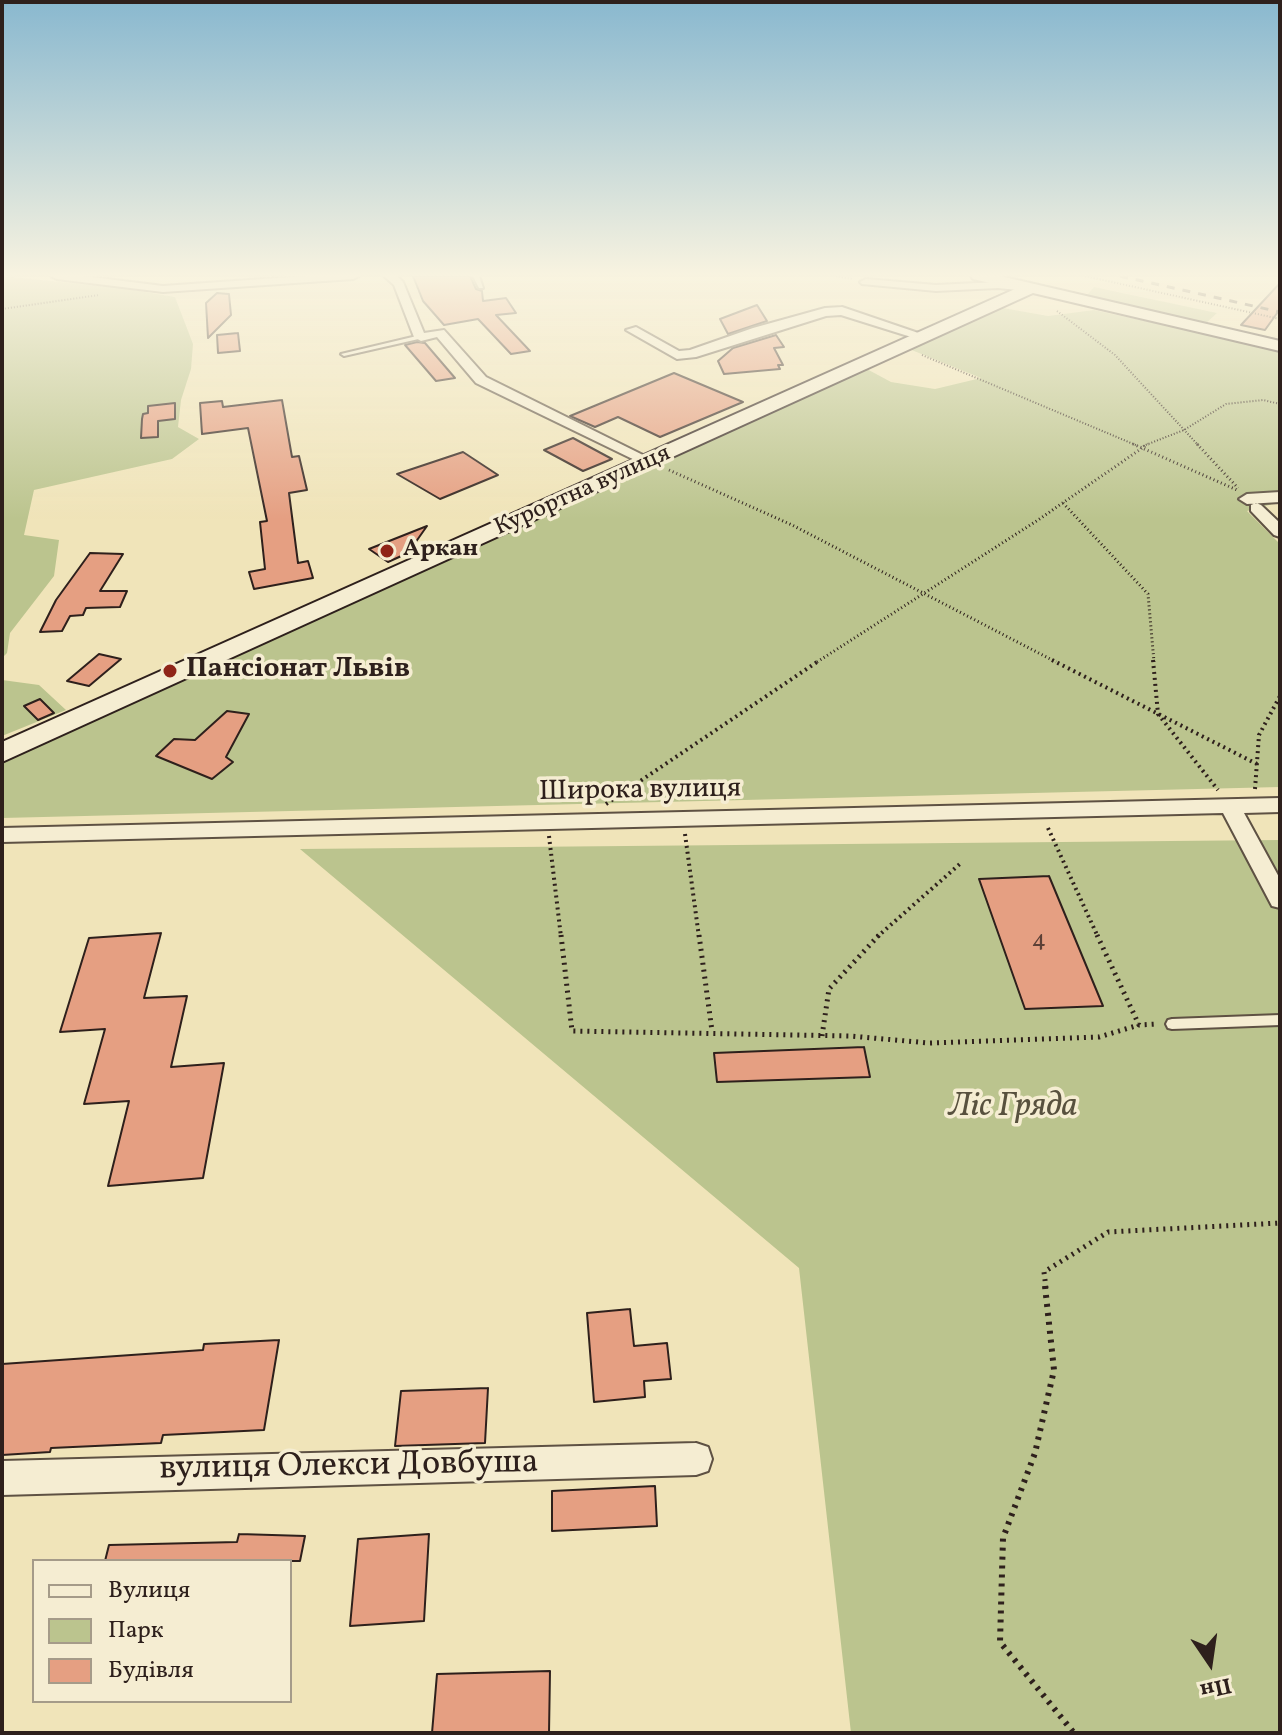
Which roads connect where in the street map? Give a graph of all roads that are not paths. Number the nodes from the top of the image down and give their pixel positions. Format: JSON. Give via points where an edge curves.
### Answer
{"nodes":[{"id":1,"x":461,"y":357,"type":"edge"},
{"id":2,"x":880,"y":357,"type":"edge"},
{"id":3,"x":650,"y":462,"type":"junction"},
{"id":4,"x":1280,"y":497,"type":"edge"},
{"id":5,"x":1280,"y":532,"type":"edge"},
{"id":6,"x":2,"y":753,"type":"edge"},
{"id":7,"x":1280,"y":805,"type":"edge"},
{"id":8,"x":1230,"y":806,"type":"junction"},
{"id":9,"x":2,"y":835,"type":"edge"},
{"id":10,"x":1280,"y":900,"type":"edge"},
{"id":11,"x":1280,"y":1020,"type":"edge"},
{"id":12,"x":1172,"y":1024,"type":"road end"},
{"id":13,"x":696,"y":1459,"type":"dead end"},
{"id":14,"x":2,"y":1478,"type":"edge"}],
"edges":[{"from":1,"to":3,"type":"street","via":[[481,380]]},
{"from":2,"to":3,"type":"main road","name":"Курортна вулиця"},
{"from":3,"to":6,"type":"main road","name":"Курортна вулиця"},
{"from":4,"to":5,"type":"street","via":[[1247,499]]},
{"from":7,"to":8,"type":"street","name":"Широка вулиця"},
{"from":8,"to":9,"type":"street","name":"Широка вулиця"},
{"from":8,"to":10,"type":"street"},
{"from":11,"to":12,"type":"lane"},
{"from":13,"to":14,"type":"street","name":"вулиця Олекси Довбуша"}]}
